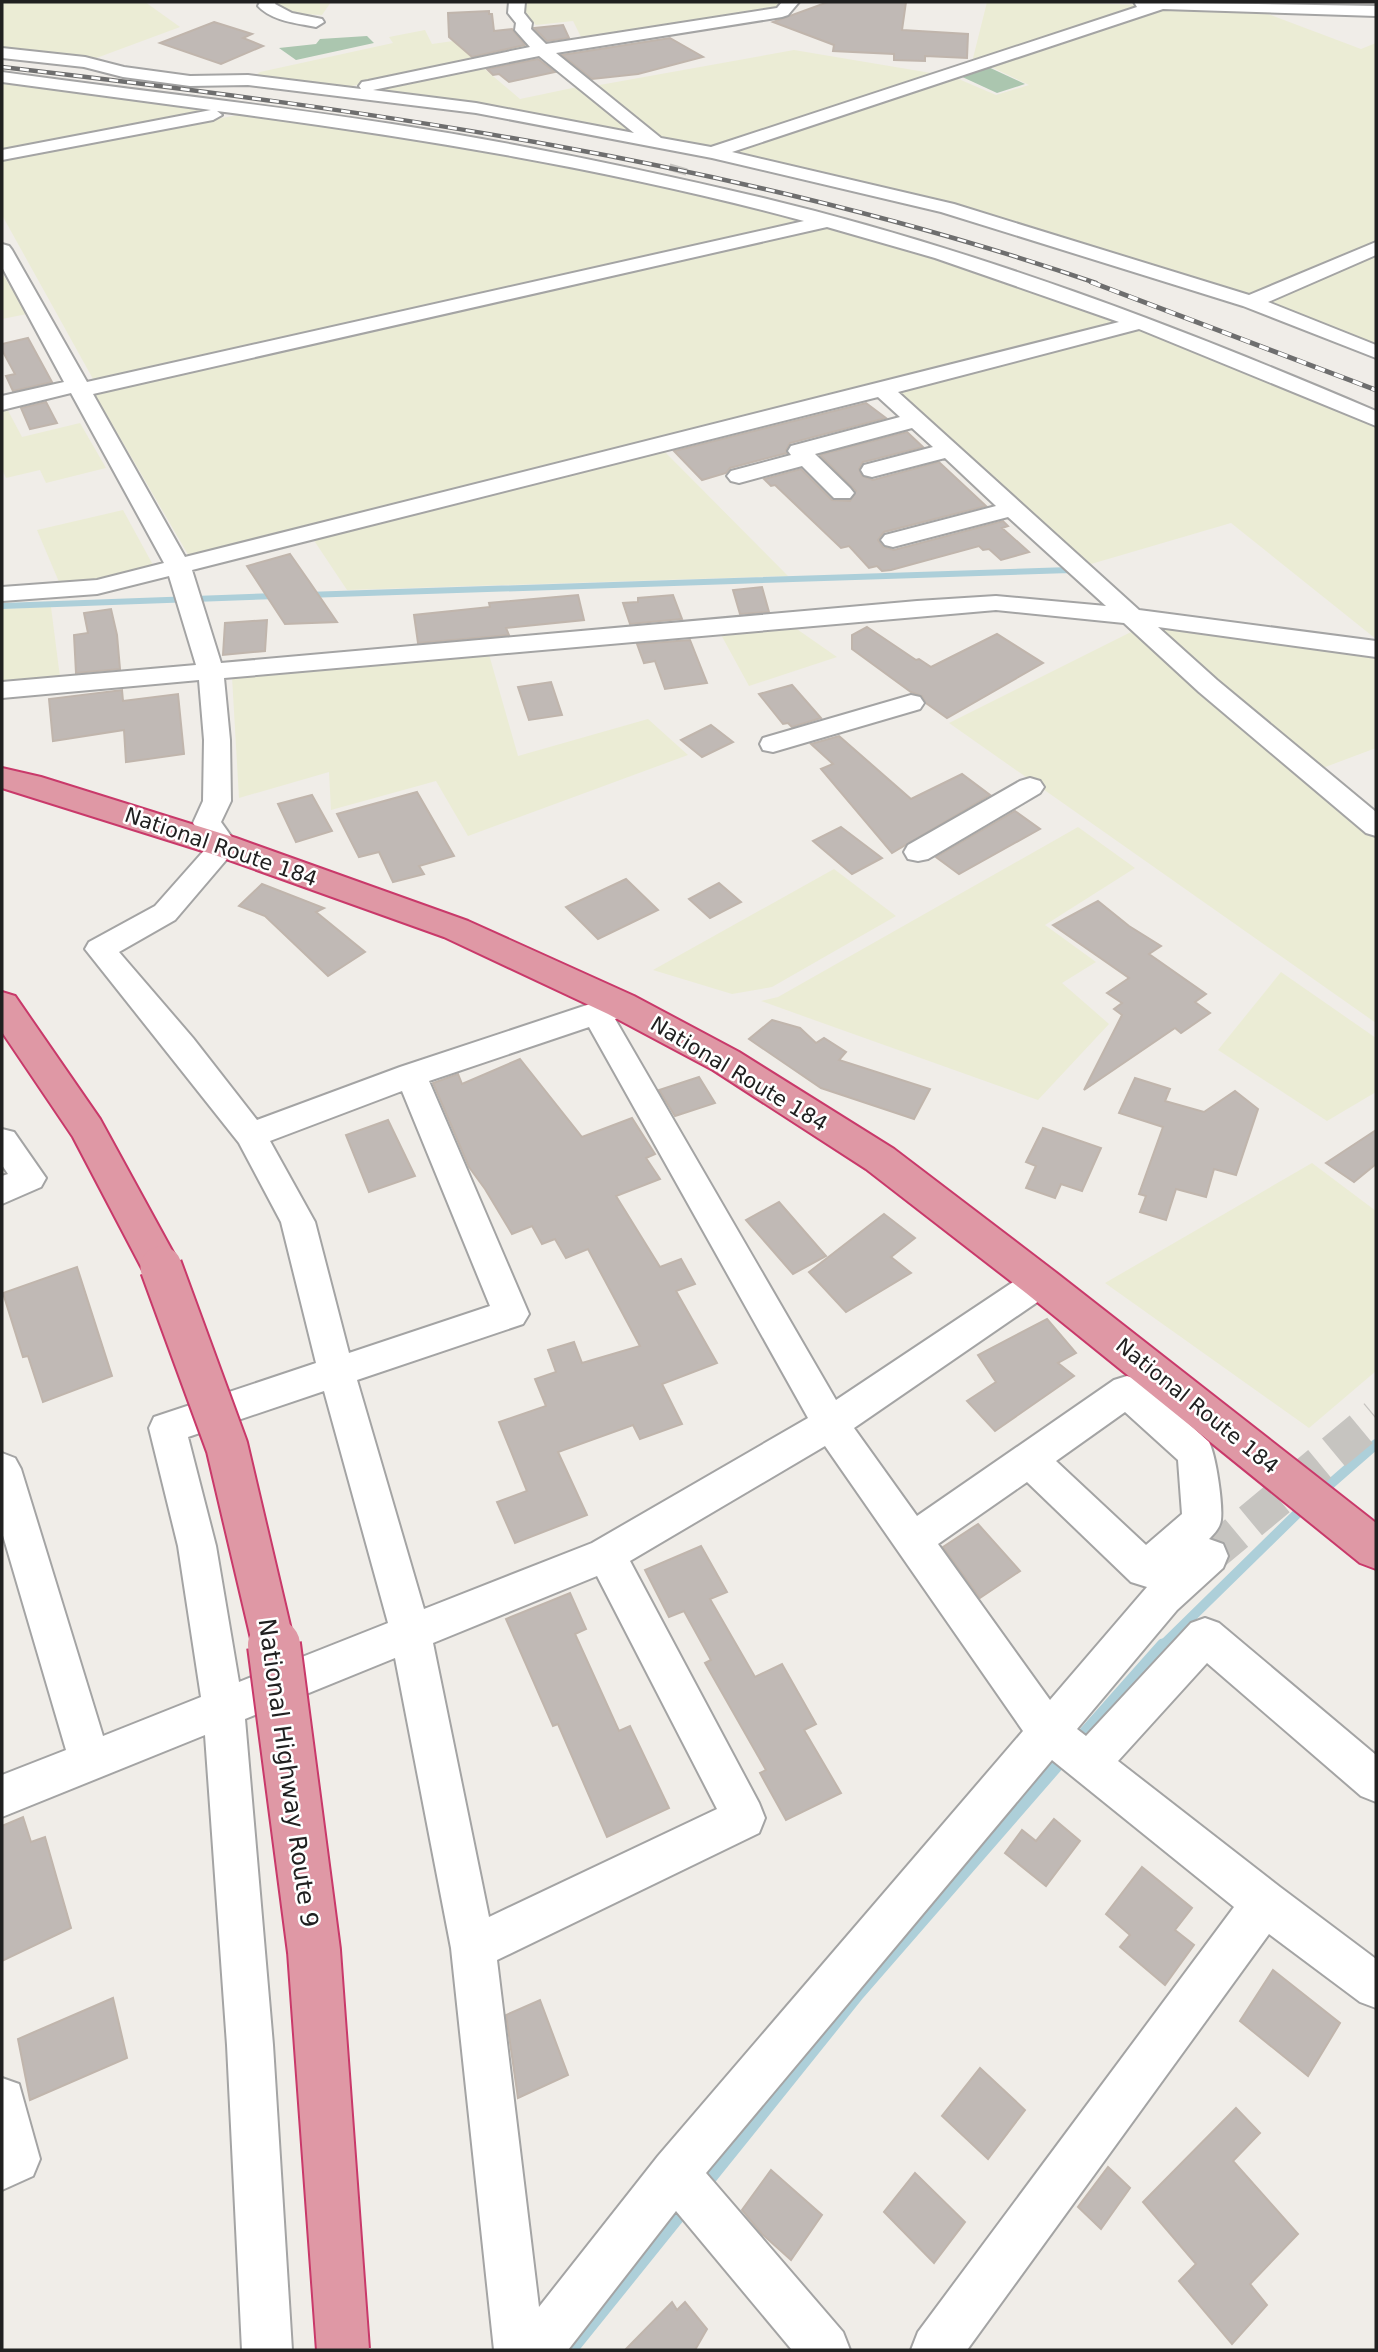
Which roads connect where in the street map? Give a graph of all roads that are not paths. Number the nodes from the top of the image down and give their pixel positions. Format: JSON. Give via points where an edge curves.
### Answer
{"nodes":[{"id":1,"x":268,"y":2,"type":"edge"},
{"id":2,"x":517,"y":2,"type":"edge"},
{"id":3,"x":791,"y":2,"type":"edge"},
{"id":4,"x":1110,"y":2,"type":"edge"},
{"id":5,"x":1161,"y":4,"type":"junction"},
{"id":6,"x":1376,"y":10,"type":"edge"},
{"id":7,"x":316,"y":22,"type":"dead end"},
{"id":8,"x":542,"y":50,"type":"junction"},
{"id":9,"x":2,"y":53,"type":"edge"},
{"id":10,"x":2,"y":77,"type":"edge"},
{"id":11,"x":338,"y":92,"type":"junction"},
{"id":12,"x":241,"y":110,"type":"junction"},
{"id":13,"x":656,"y":142,"type":"junction"},
{"id":14,"x":712,"y":153,"type":"junction"},
{"id":15,"x":2,"y":155,"type":"edge"},
{"id":16,"x":678,"y":167,"type":"junction"},
{"id":17,"x":829,"y":221,"type":"junction"},
{"id":18,"x":1376,"y":248,"type":"edge"},
{"id":19,"x":2,"y":250,"type":"edge"},
{"id":20,"x":1250,"y":302,"type":"junction"},
{"id":21,"x":1143,"y":322,"type":"junction"},
{"id":22,"x":1376,"y":352,"type":"edge"},
{"id":23,"x":80,"y":388,"type":"junction"},
{"id":24,"x":881,"y":389,"type":"junction"},
{"id":25,"x":2,"y":402,"type":"edge"},
{"id":26,"x":1376,"y":419,"type":"edge"},
{"id":27,"x":916,"y":420,"type":"junction"},
{"id":28,"x":950,"y":450,"type":"junction"},
{"id":29,"x":807,"y":458,"type":"junction"},
{"id":30,"x":872,"y":470,"type":"dead end"},
{"id":31,"x":739,"y":476,"type":"dead end"},
{"id":32,"x":842,"y":493,"type":"dead end"},
{"id":33,"x":1014,"y":508,"type":"junction"},
{"id":34,"x":893,"y":540,"type":"dead end"},
{"id":35,"x":179,"y":568,"type":"junction"},
{"id":36,"x":2,"y":594,"type":"edge"},
{"id":37,"x":1131,"y":615,"type":"junction"},
{"id":38,"x":1376,"y":649,"type":"edge"},
{"id":39,"x":211,"y":673,"type":"junction"},
{"id":40,"x":2,"y":690,"type":"edge"},
{"id":41,"x":911,"y":703,"type":"dead end"},
{"id":42,"x":773,"y":744,"type":"dead end"},
{"id":43,"x":2,"y":778,"type":"edge"},
{"id":44,"x":1030,"y":787,"type":"dead end"},
{"id":45,"x":1376,"y":827,"type":"edge"},
{"id":46,"x":224,"y":846,"type":"junction"},
{"id":47,"x":918,"y":852,"type":"dead end"},
{"id":48,"x":2,"y":1005,"type":"edge"},
{"id":49,"x":609,"y":1009,"type":"junction"},
{"id":50,"x":411,"y":1074,"type":"junction"},
{"id":51,"x":251,"y":1135,"type":"junction"},
{"id":52,"x":2,"y":1141,"type":"edge"},
{"id":53,"x":2,"y":1191,"type":"edge"},
{"id":54,"x":1040,"y":1282,"type":"junction"},
{"id":55,"x":336,"y":1370,"type":"junction"},
{"id":56,"x":830,"y":1424,"type":"junction"},
{"id":57,"x":1029,"y":1460,"type":"junction"},
{"id":58,"x":2,"y":1469,"type":"edge"},
{"id":59,"x":912,"y":1541,"type":"junction"},
{"id":60,"x":1376,"y":1549,"type":"edge"},
{"id":61,"x":606,"y":1555,"type":"junction"},
{"id":62,"x":1209,"y":1556,"type":"tunnel mouth"},
{"id":63,"x":411,"y":1635,"type":"junction"},
{"id":64,"x":223,"y":1707,"type":"junction"},
{"id":65,"x":1048,"y":1731,"type":"junction"},
{"id":66,"x":89,"y":1759,"type":"junction"},
{"id":67,"x":1088,"y":1763,"type":"junction"},
{"id":68,"x":1376,"y":1782,"type":"edge"},
{"id":69,"x":2,"y":1796,"type":"edge"},
{"id":70,"x":1264,"y":1903,"type":"junction"},
{"id":71,"x":473,"y":1948,"type":"junction"},
{"id":72,"x":1376,"y":1986,"type":"edge"},
{"id":73,"x":2,"y":2101,"type":"edge"},
{"id":74,"x":2,"y":2166,"type":"edge"},
{"id":75,"x":675,"y":2173,"type":"junction"},
{"id":76,"x":808,"y":2344,"type":"edge"},
{"id":77,"x":268,"y":2350,"type":"edge"},
{"id":78,"x":343,"y":2350,"type":"edge"},
{"id":79,"x":519,"y":2350,"type":"edge"},
{"id":80,"x":537,"y":2350,"type":"edge"},
{"id":81,"x":936,"y":2350,"type":"edge"}],
"edges":[{"from":1,"to":7,"type":"street","via":[[266,6],[288,17]]},
{"from":2,"to":8,"type":"street","via":[[523,30]]},
{"from":3,"to":8,"type":"street","via":[[782,12]]},
{"from":4,"to":5,"type":"street"},
{"from":5,"to":6,"type":"street"},
{"from":5,"to":14,"type":"street"},
{"from":8,"to":11,"type":"street"},
{"from":8,"to":13,"type":"street"},
{"from":9,"to":11,"type":"street","via":[[190,81],[248,80]]},
{"from":10,"to":12,"type":"street"},
{"from":11,"to":13,"type":"street","via":[[476,108]]},
{"from":12,"to":15,"type":"street"},
{"from":12,"to":16,"type":"street"},
{"from":13,"to":16,"type":"street"},
{"from":14,"to":16,"type":"street"},
{"from":14,"to":20,"type":"street","via":[[947,208]]},
{"from":16,"to":17,"type":"street"},
{"from":17,"to":21,"type":"street","via":[[988,268]]},
{"from":17,"to":23,"type":"street"},
{"from":18,"to":20,"type":"street"},
{"from":19,"to":23,"type":"street"},
{"from":20,"to":22,"type":"street"},
{"from":21,"to":24,"type":"street"},
{"from":21,"to":26,"type":"street"},
{"from":23,"to":25,"type":"street"},
{"from":23,"to":35,"type":"street"},
{"from":24,"to":27,"type":"street"},
{"from":24,"to":35,"type":"street"},
{"from":27,"to":28,"type":"street"},
{"from":27,"to":29,"type":"street","via":[[799,451]]},
{"from":28,"to":30,"type":"street"},
{"from":28,"to":33,"type":"street"},
{"from":29,"to":31,"type":"street"},
{"from":29,"to":32,"type":"street"},
{"from":33,"to":34,"type":"street"},
{"from":33,"to":37,"type":"street"},
{"from":35,"to":36,"type":"street","via":[[97,587]]},
{"from":35,"to":39,"type":"street"},
{"from":37,"to":38,"type":"street"},
{"from":37,"to":39,"type":"street","via":[[996,603]]},
{"from":37,"to":45,"type":"street"},
{"from":39,"to":40,"type":"street"},
{"from":39,"to":46,"type":"street","via":[[218,740],[217,801],[207,822]]},
{"from":41,"to":42,"type":"street"},
{"from":43,"to":46,"type":"highway","name":"National Route 184"},
{"from":44,"to":47,"type":"street"},
{"from":46,"to":49,"type":"highway","name":"National Route 184","via":[[456,929]]},
{"from":46,"to":51,"type":"street","via":[[165,913],[100,949]]},
{"from":48,"to":78,"type":"highway","name":"National Highway Route 9","bridge":true,"via":[[87,1129],[161,1267],[227,1447],[277,1659],[314,1951]]},
{"from":49,"to":50,"type":"street"},
{"from":49,"to":54,"type":"highway","name":"National Route 184","via":[[726,1061],[880,1159]]},
{"from":49,"to":56,"type":"street"},
{"from":50,"to":51,"type":"street"},
{"from":50,"to":55,"type":"street","via":[[511,1314]]},
{"from":51,"to":55,"type":"street","via":[[298,1222]]},
{"from":52,"to":53,"type":"street","via":[[29,1178]]},
{"from":54,"to":56,"type":"street"},
{"from":54,"to":60,"type":"highway","name":"National Route 184"},
{"from":55,"to":63,"type":"street"},
{"from":55,"to":64,"type":"street","via":[[167,1428],[197,1546]]},
{"from":56,"to":59,"type":"street"},
{"from":56,"to":61,"type":"street"},
{"from":57,"to":57,"type":"street","via":[[1127,1391],[1196,1453],[1202,1521],[1145,1570]]},
{"from":57,"to":59,"type":"street"},
{"from":58,"to":66,"type":"street"},
{"from":59,"to":65,"type":"street"},
{"from":61,"to":63,"type":"street"},
{"from":61,"to":71,"type":"street","via":[[744,1818]]},
{"from":62,"to":65,"type":"street","via":[[1163,1597]]},
{"from":63,"to":64,"type":"street"},
{"from":63,"to":71,"type":"street"},
{"from":64,"to":66,"type":"street"},
{"from":64,"to":77,"type":"street"},
{"from":65,"to":67,"type":"street"},
{"from":65,"to":75,"type":"street"},
{"from":66,"to":69,"type":"street"},
{"from":67,"to":68,"type":"street","via":[[1205,1636]]},
{"from":67,"to":70,"type":"street"},
{"from":70,"to":72,"type":"street"},
{"from":70,"to":81,"type":"street"},
{"from":71,"to":79,"type":"street"},
{"from":73,"to":74,"type":"street","via":[[16,2159]]},
{"from":75,"to":76,"type":"street"},
{"from":75,"to":80,"type":"street"}]}
